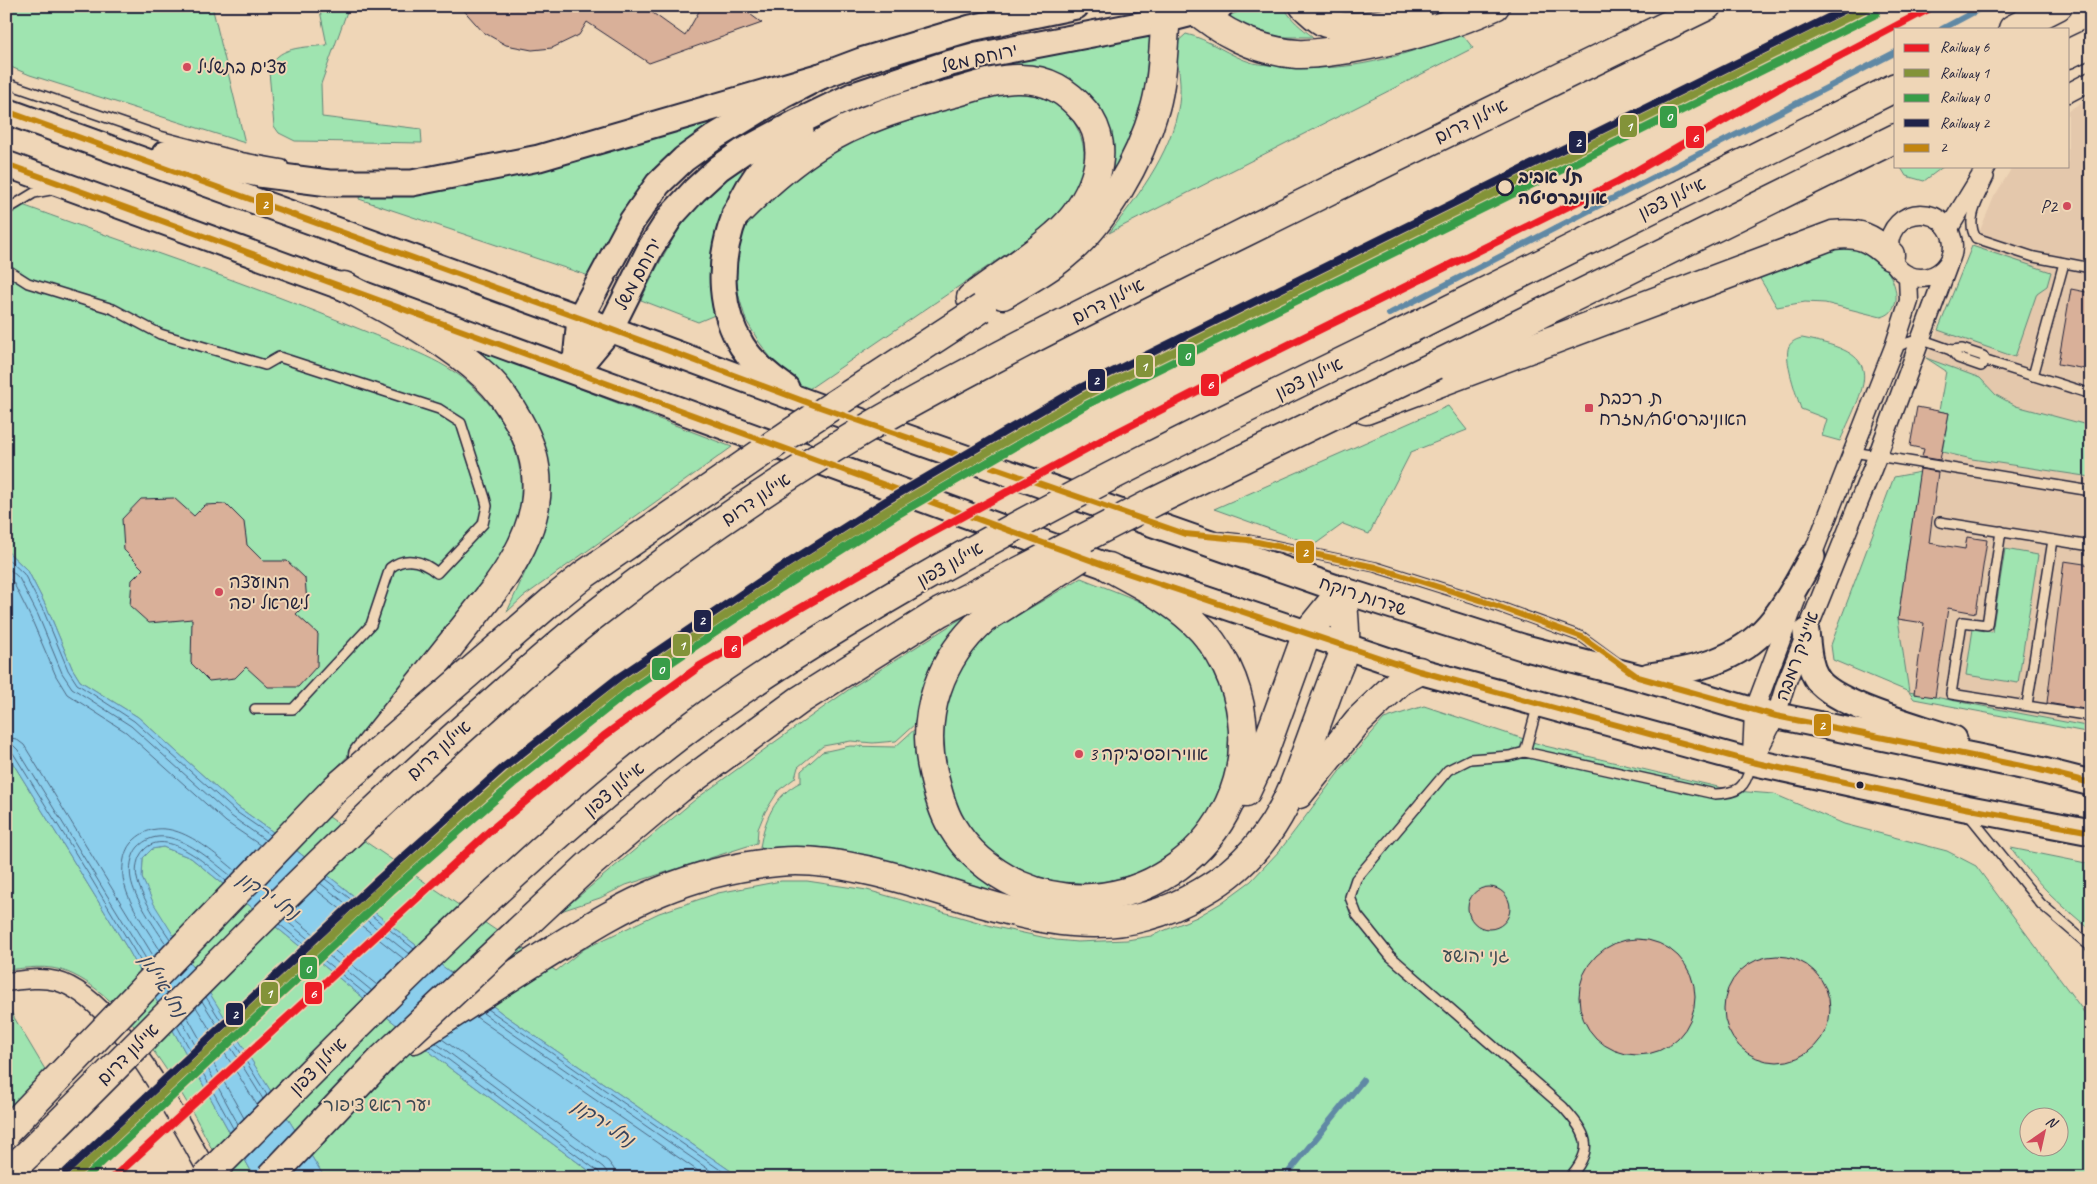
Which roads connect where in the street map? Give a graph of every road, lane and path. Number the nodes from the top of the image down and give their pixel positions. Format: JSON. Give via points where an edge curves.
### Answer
{"nodes":[{"id":1,"x":1076,"y":6,"type":"edge"},
{"id":2,"x":1304,"y":6,"type":"edge"},
{"id":3,"x":1467,"y":6,"type":"edge"},
{"id":4,"x":1495,"y":6,"type":"edge"},
{"id":5,"x":1707,"y":6,"type":"edge"},
{"id":6,"x":2058,"y":6,"type":"edge"},
{"id":7,"x":1203,"y":8,"type":"edge"},
{"id":8,"x":1166,"y":13,"type":"edge"},
{"id":9,"x":2015,"y":28,"type":"edge"},
{"id":10,"x":2091,"y":43,"type":"edge"},
{"id":11,"x":2070,"y":53,"type":"edge"},
{"id":12,"x":821,"y":76,"type":"junction"},
{"id":13,"x":2091,"y":82,"type":"edge"},
{"id":14,"x":6,"y":83,"type":"edge"},
{"id":15,"x":1894,"y":88,"type":"edge"},
{"id":16,"x":2070,"y":92,"type":"edge"},
{"id":17,"x":854,"y":95,"type":"junction"},
{"id":18,"x":6,"y":111,"type":"edge"},
{"id":19,"x":76,"y":136,"type":"junction"},
{"id":20,"x":1894,"y":139,"type":"edge"},
{"id":21,"x":6,"y":164,"type":"edge"},
{"id":22,"x":288,"y":166,"type":"dead end"},
{"id":23,"x":495,"y":167,"type":"junction"},
{"id":24,"x":1986,"y":168,"type":"edge"},
{"id":25,"x":1994,"y":168,"type":"edge"},
{"id":26,"x":344,"y":174,"type":"dead end"},
{"id":27,"x":70,"y":186,"type":"junction"},
{"id":28,"x":6,"y":210,"type":"edge"},
{"id":29,"x":736,"y":214,"type":"junction"},
{"id":30,"x":1949,"y":228,"type":"junction"},
{"id":31,"x":1890,"y":255,"type":"junction"},
{"id":32,"x":2064,"y":262,"type":"junction"},
{"id":33,"x":1948,"y":264,"type":"junction"},
{"id":34,"x":2091,"y":268,"type":"edge"},
{"id":35,"x":6,"y":270,"type":"edge"},
{"id":36,"x":1908,"y":276,"type":"junction"},
{"id":37,"x":344,"y":286,"type":"junction"},
{"id":38,"x":976,"y":303,"type":"junction"},
{"id":39,"x":580,"y":318,"type":"junction"},
{"id":40,"x":610,"y":329,"type":"junction"},
{"id":41,"x":1894,"y":347,"type":"junction"},
{"id":42,"x":1917,"y":347,"type":"junction"},
{"id":43,"x":574,"y":370,"type":"junction"},
{"id":44,"x":1440,"y":373,"type":"junction"},
{"id":45,"x":2033,"y":376,"type":"junction"},
{"id":46,"x":2091,"y":394,"type":"edge"},
{"id":47,"x":814,"y":405,"type":"junction"},
{"id":48,"x":1853,"y":452,"type":"junction"},
{"id":49,"x":1877,"y":457,"type":"junction"},
{"id":50,"x":1239,"y":461,"type":"junction"},
{"id":51,"x":2091,"y":491,"type":"edge"},
{"id":52,"x":1940,"y":522,"type":"dead end"},
{"id":53,"x":2001,"y":531,"type":"junction"},
{"id":54,"x":1185,"y":534,"type":"junction"},
{"id":55,"x":2053,"y":540,"type":"junction"},
{"id":56,"x":2091,"y":546,"type":"edge"},
{"id":57,"x":1812,"y":557,"type":"junction"},
{"id":58,"x":1109,"y":567,"type":"junction"},
{"id":59,"x":1342,"y":590,"type":"junction"},
{"id":60,"x":1806,"y":632,"type":"junction"},
{"id":61,"x":1307,"y":633,"type":"junction"},
{"id":62,"x":1345,"y":646,"type":"junction"},
{"id":63,"x":1419,"y":671,"type":"junction"},
{"id":64,"x":1638,"y":677,"type":"junction"},
{"id":65,"x":1538,"y":704,"type":"junction"},
{"id":66,"x":2027,"y":705,"type":"junction"},
{"id":67,"x":255,"y":709,"type":"dead end"},
{"id":68,"x":1765,"y":713,"type":"junction"},
{"id":69,"x":2091,"y":716,"type":"edge"},
{"id":70,"x":1525,"y":752,"type":"junction"},
{"id":71,"x":1752,"y":762,"type":"junction"},
{"id":72,"x":2036,"y":769,"type":"junction"},
{"id":73,"x":2091,"y":783,"type":"edge"},
{"id":74,"x":337,"y":787,"type":"junction"},
{"id":75,"x":1965,"y":808,"type":"junction"},
{"id":76,"x":2091,"y":832,"type":"edge"},
{"id":77,"x":1266,"y":837,"type":"junction"},
{"id":78,"x":1145,"y":886,"type":"junction"},
{"id":79,"x":2091,"y":947,"type":"edge"},
{"id":80,"x":6,"y":982,"type":"edge"},
{"id":81,"x":383,"y":1058,"type":"junction"},
{"id":82,"x":7,"y":1132,"type":"edge"},
{"id":83,"x":6,"y":1176,"type":"edge"},
{"id":84,"x":205,"y":1178,"type":"edge"},
{"id":85,"x":211,"y":1178,"type":"edge"},
{"id":86,"x":270,"y":1178,"type":"edge"},
{"id":87,"x":1570,"y":1178,"type":"edge"}],
"edges":[{"from":1,"to":12,"type":"main road","name":"ירוחם משל","via":[[971,28],[894,50]]},
{"from":2,"to":3,"type":"highway","via":[[1325,22],[1355,26]]},
{"from":4,"to":7,"type":"highway","via":[[1426,32],[1325,53],[1298,54],[1260,47],[1236,37]]},
{"from":5,"to":83,"type":"highway","name":"איילון דרום","bridge":true,"via":[[1068,320],[863,430],[788,478],[647,575],[572,633],[414,771]]},
{"from":6,"to":9,"type":"highway"},
{"from":7,"to":8,"type":"main road","name":"ירוחם משל"},
{"from":8,"to":17,"type":"main road","name":"ירוחם משל","via":[[977,56]]},
{"from":8,"to":38,"type":"highway","via":[[1155,108],[1117,195],[1092,229],[1061,259]]},
{"from":10,"to":11,"type":"highway"},
{"from":12,"to":23,"type":"main road","via":[[539,158]]},
{"from":12,"to":39,"type":"main road","name":"ירוחם משל","via":[[716,136],[658,184],[632,221]]},
{"from":13,"to":16,"type":"street"},
{"from":14,"to":22,"type":"lane","via":[[160,136]]},
{"from":15,"to":84,"type":"highway","name":"איילון צפון","bridge":true,"via":[[1182,440],[858,616],[760,677],[639,769],[519,871]]},
{"from":17,"to":29,"type":"main road","via":[[797,134],[776,153],[754,179]]},
{"from":17,"to":40,"type":"main road","name":"ירוחם משל","via":[[742,152],[695,190],[671,216],[652,247]]},
{"from":18,"to":19,"type":"main road","name":"שדרות רוקח"},
{"from":19,"to":23,"type":"main road","via":[[259,174],[329,183],[412,183]]},
{"from":19,"to":39,"type":"main road","name":"שדרות רוקח"},
{"from":20,"to":44,"type":"highway"},
{"from":21,"to":27,"type":"main road"},
{"from":23,"to":26,"type":"lane","via":[[395,177]]},
{"from":24,"to":30,"type":"street"},
{"from":25,"to":32,"type":"lane","via":[[1971,220],[1971,230],[1976,238],[2034,257]]},
{"from":27,"to":28,"type":"lane","via":[[34,193]]},
{"from":27,"to":37,"type":"main road"},
{"from":29,"to":38,"type":"highway","via":[[798,158],[869,119],[924,100],[992,83],[1018,79],[1053,84],[1070,96],[1096,129],[1100,146],[1094,180],[1085,201],[1057,235]]},
{"from":29,"to":47,"type":"main road","via":[[723,267],[724,288],[742,347],[766,372]]},
{"from":30,"to":31,"type":"street","via":[[1933,216],[1908,217],[1896,226],[1891,235]]},
{"from":30,"to":33,"type":"street","via":[[1954,246]]},
{"from":31,"to":36,"type":"street","via":[[1900,271]]},
{"from":31,"to":44,"type":"highway","via":[[1869,238],[1847,233],[1833,235]]},
{"from":32,"to":34,"type":"lane"},
{"from":32,"to":45,"type":"lane"},
{"from":33,"to":36,"type":"street","via":[[1942,271],[1926,278]]},
{"from":33,"to":42,"type":"street","name":"אייזיק רמבה"},
{"from":35,"to":67,"type":"lane","via":[[28,283],[113,309],[160,334],[265,364],[279,357],[439,409],[461,423],[487,506],[483,524],[437,573],[426,564],[397,562],[390,568],[371,626],[293,709]]},
{"from":36,"to":41,"type":"street","name":"אייזיק רמבה","via":[[1909,301]]},
{"from":37,"to":43,"type":"main road"},
{"from":37,"to":74,"type":"highway","bridge":true,"via":[[417,328],[472,365],[500,393],[522,428],[535,462],[537,502],[516,560]]},
{"from":38,"to":74,"type":"highway","bridge":true,"via":[[585,574]]},
{"from":39,"to":40,"type":"main road","name":"שדרות רוקח"},
{"from":39,"to":43,"type":"main road","name":"ירוחם משל"},
{"from":40,"to":43,"type":"main road","name":"ירוחם משל"},
{"from":40,"to":47,"type":"main road","name":"שדרות רוקח"},
{"from":41,"to":42,"type":"lane"},
{"from":41,"to":42,"type":"lane"},
{"from":41,"to":48,"type":"street","name":"אייזיק רמבה"},
{"from":42,"to":45,"type":"lane","via":[[1962,349],[1983,356],[1986,362]]},
{"from":42,"to":49,"type":"street","name":"אייזיק רמבה"},
{"from":43,"to":58,"type":"main road"},
{"from":44,"to":50,"type":"highway","bridge":true},
{"from":45,"to":46,"type":"lane"},
{"from":47,"to":54,"type":"main road","name":"שדרות רוקח"},
{"from":48,"to":49,"type":"lane"},
{"from":48,"to":57,"type":"street","name":"אייזיק רמבה"},
{"from":49,"to":51,"type":"lane"},
{"from":49,"to":60,"type":"street","name":"אייזיק רמבה"},
{"from":50,"to":78,"type":"highway","bridge":true,"via":[[984,619],[950,658],[939,682],[931,713],[930,755],[938,792],[950,824],[982,862],[1027,888],[1052,895],[1083,898],[1117,894]]},
{"from":50,"to":81,"type":"highway","bridge":true,"via":[[940,612],[772,719],[686,784],[590,864]]},
{"from":52,"to":53,"type":"lane"},
{"from":53,"to":55,"type":"lane"},
{"from":53,"to":66,"type":"lane","via":[[1987,625],[1962,622],[1951,694]]},
{"from":54,"to":59,"type":"main road","name":"שדרות רוקח"},
{"from":54,"to":64,"type":"lane","via":[[1248,540],[1335,557],[1465,595],[1582,637]]},
{"from":55,"to":56,"type":"lane"},
{"from":55,"to":66,"type":"lane"},
{"from":57,"to":64,"type":"main road","via":[[1774,618],[1748,645],[1710,664]]},
{"from":57,"to":68,"type":"street","name":"אייזיק רמבה"},
{"from":58,"to":61,"type":"main road"},
{"from":58,"to":78,"type":"highway","via":[[1172,604],[1205,633],[1230,674],[1243,728],[1238,781],[1222,818],[1190,858]]},
{"from":59,"to":61,"type":"highway"},
{"from":59,"to":62,"type":"highway"},
{"from":59,"to":64,"type":"main road","name":"שדרות רוקח","via":[[1522,647]]},
{"from":60,"to":68,"type":"street","name":"אייזיק רמבה","via":[[1785,686]]},
{"from":60,"to":72,"type":"main road","via":[[1810,664],[1816,677],[1836,694],[1882,715]]},
{"from":61,"to":62,"type":"main road"},
{"from":61,"to":78,"type":"highway","via":[[1261,760],[1234,815],[1200,857]]},
{"from":62,"to":63,"type":"main road"},
{"from":62,"to":77,"type":"highway","via":[[1289,798]]},
{"from":63,"to":65,"type":"main road"},
{"from":63,"to":77,"type":"highway","via":[[1400,681],[1358,721]]},
{"from":64,"to":68,"type":"main road","name":"שדרות רוקח"},
{"from":65,"to":70,"type":"lane"},
{"from":65,"to":71,"type":"main road"},
{"from":66,"to":69,"type":"lane"},
{"from":68,"to":71,"type":"street","name":"אייזיק רמבה"},
{"from":68,"to":72,"type":"main road","name":"שדרות רוקח"},
{"from":70,"to":71,"type":"lane","via":[[1715,794],[1742,787]]},
{"from":70,"to":87,"type":"lane","via":[[1470,759],[1448,770],[1356,879],[1350,897],[1357,915],[1390,956],[1563,1107],[1580,1126],[1587,1145],[1581,1164]]},
{"from":71,"to":75,"type":"main road"},
{"from":72,"to":73,"type":"main road","name":"שדרות רוקח"},
{"from":74,"to":82,"type":"highway","bridge":true},
{"from":75,"to":76,"type":"main road"},
{"from":75,"to":79,"type":"lane","via":[[2041,904]]},
{"from":77,"to":81,"type":"highway","bridge":true,"via":[[1238,867],[1210,887],[1163,911],[1125,921],[1078,922],[1035,916],[844,865],[780,862],[717,874],[661,891],[613,914]]},
{"from":80,"to":85,"type":"street","via":[[56,981],[96,1004],[140,1058]]},
{"from":81,"to":86,"type":"highway","bridge":true}]}
